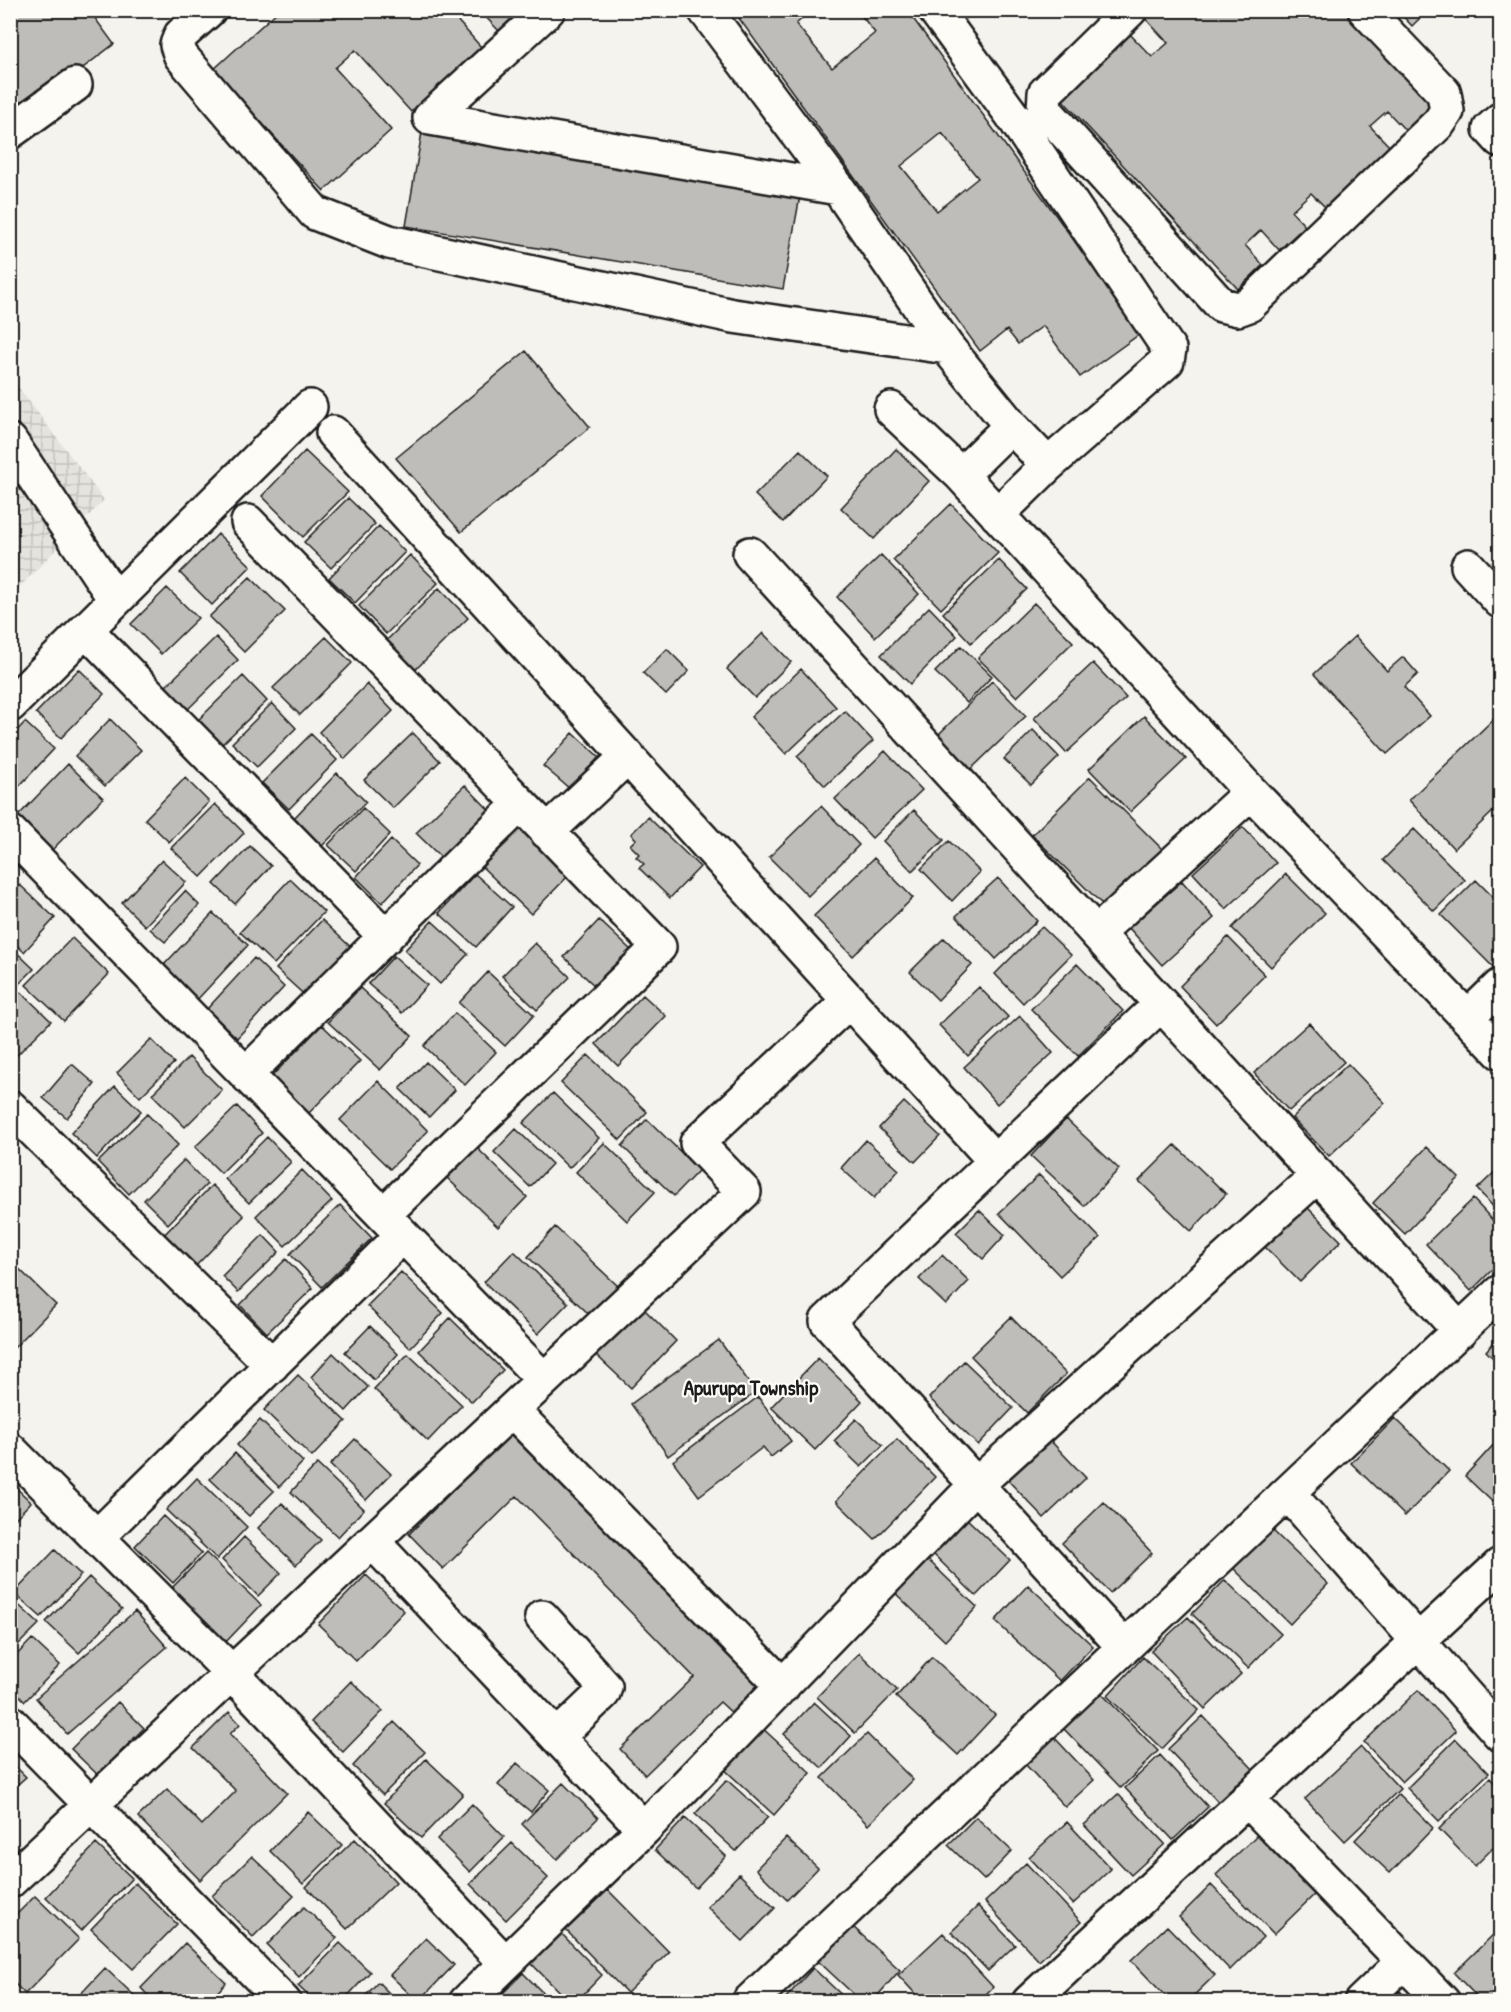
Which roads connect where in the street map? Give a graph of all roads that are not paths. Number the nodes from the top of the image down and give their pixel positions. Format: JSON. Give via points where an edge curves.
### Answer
{"nodes":[{"id":1,"x":209,"y":10,"type":"edge"},
{"id":2,"x":548,"y":10,"type":"edge"},
{"id":3,"x":705,"y":10,"type":"edge"},
{"id":4,"x":935,"y":10,"type":"edge"},
{"id":5,"x":1130,"y":10,"type":"edge"},
{"id":6,"x":1365,"y":10,"type":"edge"},
{"id":7,"x":75,"y":86,"type":"dead end"},
{"id":8,"x":1500,"y":120,"type":"edge"},
{"id":9,"x":10,"y":132,"type":"edge"},
{"id":10,"x":1500,"y":140,"type":"edge"},
{"id":11,"x":838,"y":188,"type":"junction"},
{"id":12,"x":946,"y":347,"type":"junction"},
{"id":13,"x":310,"y":407,"type":"dead end"},
{"id":14,"x":891,"y":409,"type":"dead end"},
{"id":15,"x":1011,"y":426,"type":"junction"},
{"id":16,"x":333,"y":433,"type":"dead end"},
{"id":17,"x":10,"y":441,"type":"edge"},
{"id":18,"x":1048,"y":465,"type":"junction"},
{"id":19,"x":961,"y":475,"type":"junction"},
{"id":20,"x":997,"y":515,"type":"junction"},
{"id":21,"x":248,"y":522,"type":"dead end"},
{"id":22,"x":750,"y":555,"type":"dead end"},
{"id":23,"x":1468,"y":566,"type":"dead end"},
{"id":24,"x":115,"y":599,"type":"junction"},
{"id":25,"x":1500,"y":601,"type":"edge"},
{"id":26,"x":86,"y":630,"type":"junction"},
{"id":27,"x":10,"y":705,"type":"edge"},
{"id":28,"x":628,"y":756,"type":"junction"},
{"id":29,"x":1251,"y":792,"type":"junction"},
{"id":30,"x":520,"y":804,"type":"junction"},
{"id":31,"x":547,"y":832,"type":"junction"},
{"id":32,"x":15,"y":846,"type":"edge"},
{"id":33,"x":1096,"y":933,"type":"junction"},
{"id":34,"x":386,"y":937,"type":"junction"},
{"id":35,"x":1500,"y":986,"type":"edge"},
{"id":36,"x":850,"y":1000,"type":"junction"},
{"id":37,"x":1161,"y":1004,"type":"junction"},
{"id":38,"x":1468,"y":1017,"type":"junction"},
{"id":39,"x":1500,"y":1052,"type":"edge"},
{"id":40,"x":246,"y":1074,"type":"junction"},
{"id":41,"x":16,"y":1123,"type":"edge"},
{"id":42,"x":995,"y":1161,"type":"junction"},
{"id":43,"x":1318,"y":1175,"type":"junction"},
{"id":44,"x":394,"y":1225,"type":"junction"},
{"id":45,"x":1500,"y":1292,"type":"edge"},
{"id":46,"x":1460,"y":1331,"type":"junction"},
{"id":47,"x":272,"y":1365,"type":"junction"},
{"id":48,"x":544,"y":1380,"type":"junction"},
{"id":49,"x":512,"y":1410,"type":"junction"},
{"id":50,"x":10,"y":1450,"type":"edge"},
{"id":51,"x":976,"y":1485,"type":"junction"},
{"id":52,"x":1288,"y":1493,"type":"junction"},
{"id":53,"x":97,"y":1537,"type":"junction"},
{"id":54,"x":372,"y":1541,"type":"junction"},
{"id":55,"x":1500,"y":1565,"type":"edge"},
{"id":56,"x":542,"y":1617,"type":"dead end"},
{"id":57,"x":1418,"y":1641,"type":"junction"},
{"id":58,"x":1124,"y":1647,"type":"junction"},
{"id":59,"x":232,"y":1673,"type":"junction"},
{"id":60,"x":783,"y":1686,"type":"junction"},
{"id":61,"x":10,"y":1722,"type":"edge"},
{"id":62,"x":1500,"y":1734,"type":"edge"},
{"id":63,"x":557,"y":1737,"type":"junction"},
{"id":64,"x":1247,"y":1799,"type":"junction"},
{"id":65,"x":93,"y":1804,"type":"junction"},
{"id":66,"x":644,"y":1829,"type":"junction"},
{"id":67,"x":10,"y":1881,"type":"edge"},
{"id":68,"x":1404,"y":1961,"type":"junction"},
{"id":69,"x":505,"y":1963,"type":"junction"},
{"id":70,"x":284,"y":2001,"type":"edge"},
{"id":71,"x":466,"y":2001,"type":"edge"},
{"id":72,"x":749,"y":2001,"type":"edge"},
{"id":73,"x":1029,"y":2001,"type":"edge"},
{"id":74,"x":1361,"y":2001,"type":"edge"},
{"id":75,"x":1443,"y":2001,"type":"edge"}],
"edges":[{"from":1,"to":12,"type":"street","via":[[181,35],[177,45],[181,56],[315,213],[389,242],[733,316]]},
{"from":2,"to":11,"type":"street","via":[[430,118]]},
{"from":3,"to":11,"type":"street"},
{"from":4,"to":18,"type":"street","via":[[1012,115],[1168,349],[1167,361]]},
{"from":5,"to":6,"type":"street","via":[[1045,93],[1044,109],[1221,305],[1238,309],[1249,305],[1447,111],[1444,93]]},
{"from":7,"to":9,"type":"street"},
{"from":8,"to":10,"type":"street","via":[[1490,129]]},
{"from":11,"to":12,"type":"street"},
{"from":12,"to":15,"type":"street"},
{"from":13,"to":24,"type":"street"},
{"from":14,"to":19,"type":"street"},
{"from":15,"to":18,"type":"street"},
{"from":15,"to":19,"type":"street"},
{"from":16,"to":28,"type":"street"},
{"from":17,"to":24,"type":"street"},
{"from":18,"to":20,"type":"street"},
{"from":19,"to":20,"type":"street"},
{"from":20,"to":29,"type":"street"},
{"from":21,"to":30,"type":"street"},
{"from":22,"to":33,"type":"street"},
{"from":23,"to":25,"type":"street"},
{"from":24,"to":26,"type":"street"},
{"from":26,"to":27,"type":"street"},
{"from":26,"to":34,"type":"street"},
{"from":28,"to":31,"type":"street"},
{"from":28,"to":36,"type":"street"},
{"from":29,"to":33,"type":"street"},
{"from":29,"to":38,"type":"street"},
{"from":30,"to":31,"type":"street"},
{"from":30,"to":34,"type":"street"},
{"from":31,"to":44,"type":"street","via":[[659,947]]},
{"from":32,"to":40,"type":"street"},
{"from":33,"to":37,"type":"street"},
{"from":34,"to":40,"type":"street"},
{"from":35,"to":38,"type":"street"},
{"from":36,"to":42,"type":"street"},
{"from":36,"to":48,"type":"street","via":[[697,1143],[744,1192]]},
{"from":37,"to":42,"type":"street"},
{"from":37,"to":43,"type":"street"},
{"from":38,"to":39,"type":"street"},
{"from":40,"to":44,"type":"street"},
{"from":41,"to":47,"type":"street"},
{"from":42,"to":51,"type":"street","via":[[827,1321]]},
{"from":43,"to":46,"type":"street"},
{"from":43,"to":51,"type":"street"},
{"from":44,"to":47,"type":"street"},
{"from":44,"to":48,"type":"street"},
{"from":45,"to":46,"type":"street"},
{"from":46,"to":52,"type":"street"},
{"from":47,"to":53,"type":"street"},
{"from":48,"to":49,"type":"street"},
{"from":49,"to":54,"type":"street"},
{"from":49,"to":60,"type":"street"},
{"from":50,"to":53,"type":"street"},
{"from":51,"to":58,"type":"street"},
{"from":51,"to":60,"type":"street"},
{"from":52,"to":57,"type":"street"},
{"from":52,"to":58,"type":"street"},
{"from":53,"to":59,"type":"street"},
{"from":54,"to":59,"type":"street"},
{"from":54,"to":63,"type":"street"},
{"from":55,"to":57,"type":"street"},
{"from":56,"to":63,"type":"street","via":[[605,1687]]},
{"from":57,"to":62,"type":"street"},
{"from":57,"to":64,"type":"street"},
{"from":58,"to":72,"type":"street"},
{"from":59,"to":65,"type":"street"},
{"from":59,"to":69,"type":"street"},
{"from":60,"to":66,"type":"street"},
{"from":61,"to":65,"type":"street"},
{"from":63,"to":66,"type":"street"},
{"from":64,"to":68,"type":"street"},
{"from":64,"to":73,"type":"street"},
{"from":65,"to":67,"type":"street"},
{"from":65,"to":70,"type":"street"},
{"from":66,"to":69,"type":"street"},
{"from":68,"to":74,"type":"street"},
{"from":68,"to":75,"type":"street"},
{"from":69,"to":71,"type":"street"}]}
